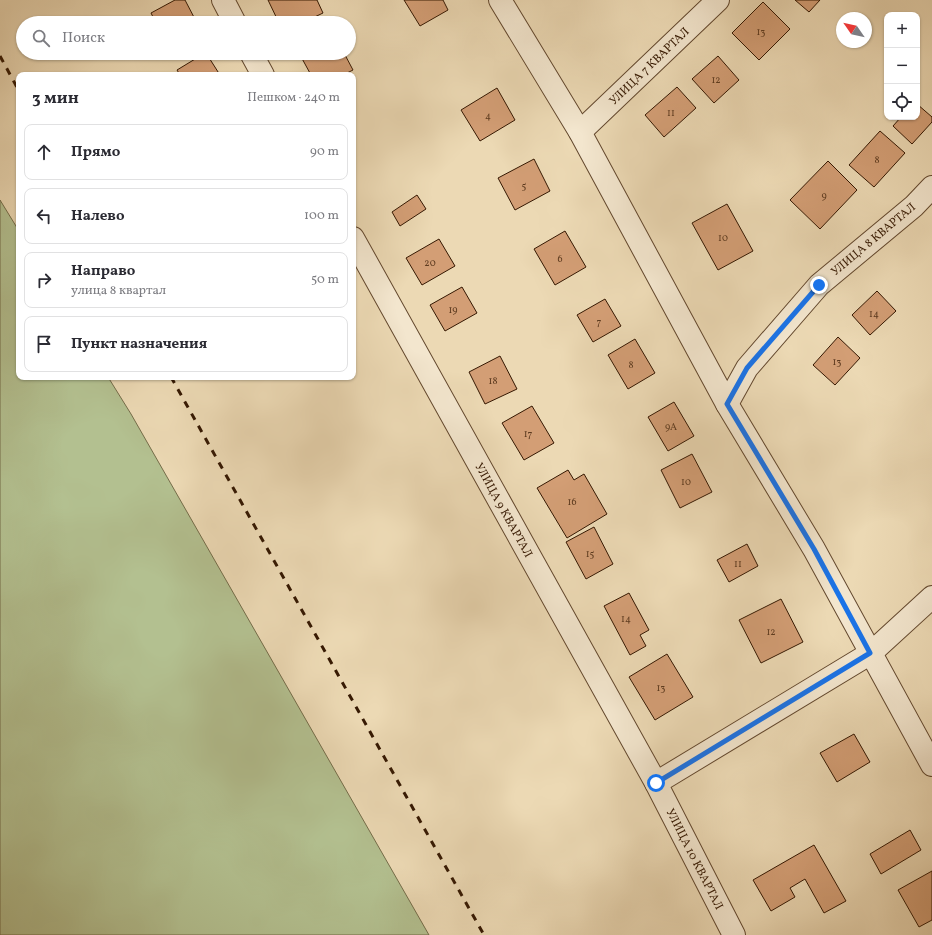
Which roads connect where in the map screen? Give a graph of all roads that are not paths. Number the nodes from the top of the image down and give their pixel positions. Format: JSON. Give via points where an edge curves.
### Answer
{"nodes":[{"id":1,"x":223,"y":0,"type":"edge"},
{"id":2,"x":500,"y":0,"type":"edge"},
{"id":3,"x":718,"y":0,"type":"edge"},
{"id":4,"x":231,"y":16,"type":"edge"},
{"id":5,"x":255,"y":60,"type":"edge"},
{"id":6,"x":261,"y":72,"type":"edge"},
{"id":7,"x":580,"y":132,"type":"junction"},
{"id":8,"x":932,"y":188,"type":"edge"},
{"id":9,"x":356,"y":243,"type":"edge"},
{"id":10,"x":727,"y":404,"type":"junction"},
{"id":11,"x":932,"y":597,"type":"edge"},
{"id":12,"x":870,"y":653,"type":"junction"},
{"id":13,"x":932,"y":765,"type":"edge"},
{"id":14,"x":656,"y":783,"type":"junction"},
{"id":15,"x":734,"y":935,"type":"edge"}],
"edges":[{"from":1,"to":4,"type":"street"},
{"from":2,"to":7,"type":"street"},
{"from":3,"to":7,"type":"street","name":"УЛИЦА 7 КВАРТАЛ"},
{"from":5,"to":6,"type":"street"},
{"from":7,"to":10,"type":"street"},
{"from":8,"to":10,"type":"street","name":"УЛИЦА 8 КВАРТАЛ","via":[[819,285],[747,368]]},
{"from":9,"to":14,"type":"street","name":"УЛИЦА 9 КВАРТАЛ"},
{"from":10,"to":12,"type":"street","via":[[814,549]]},
{"from":11,"to":12,"type":"street"},
{"from":12,"to":13,"type":"street"},
{"from":12,"to":14,"type":"street"},
{"from":14,"to":15,"type":"street","name":"УЛИЦА 10 КВАРТАЛ"}]}
